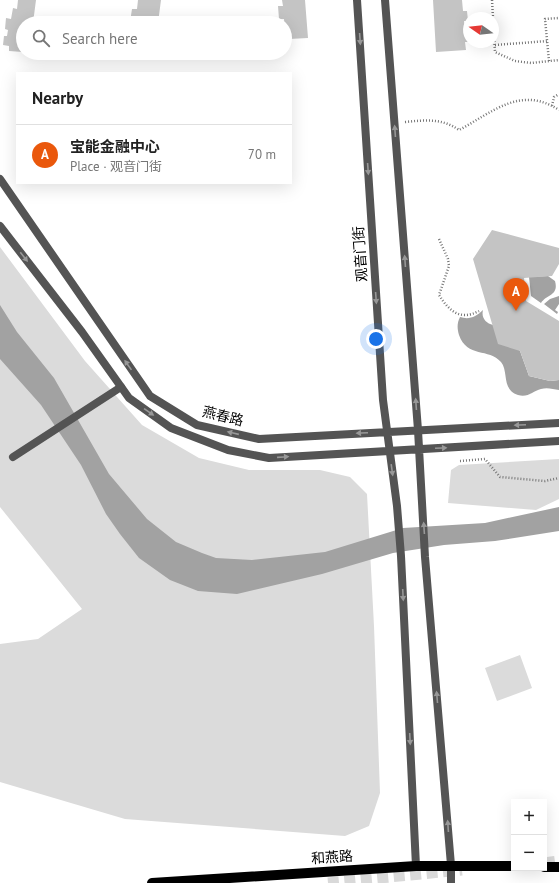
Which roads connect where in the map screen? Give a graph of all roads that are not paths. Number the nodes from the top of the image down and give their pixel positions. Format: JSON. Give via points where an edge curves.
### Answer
{"nodes":[{"id":1,"x":357,"y":0,"type":"edge"},
{"id":2,"x":385,"y":0,"type":"edge"},
{"id":3,"x":0,"y":180,"type":"edge"},
{"id":4,"x":0,"y":226,"type":"edge"},
{"id":5,"x":121,"y":387,"type":"junction"},
{"id":6,"x":559,"y":423,"type":"edge"},
{"id":7,"x":418,"y":430,"type":"junction"},
{"id":8,"x":387,"y":432,"type":"junction"},
{"id":9,"x":559,"y":441,"type":"edge"},
{"id":10,"x":419,"y":449,"type":"junction"},
{"id":11,"x":390,"y":451,"type":"junction"},
{"id":12,"x":13,"y":457,"type":"dead end"},
{"id":13,"x":451,"y":865,"type":"junction"},
{"id":14,"x":416,"y":866,"type":"junction"},
{"id":15,"x":511,"y":866,"type":"edge"},
{"id":16,"x":547,"y":867,"type":"edge"},
{"id":17,"x":559,"y":867,"type":"edge"},
{"id":18,"x":152,"y":883,"type":"edge"},
{"id":19,"x":451,"y":883,"type":"edge"}],
"edges":[{"from":1,"to":8,"type":"street","name":"观音门街","one_way":true},
{"from":7,"to":2,"type":"street","one_way":true},
{"from":8,"to":3,"type":"street","name":"燕春路","one_way":true,"via":[[259,439],[197,425],[150,396]]},
{"from":4,"to":5,"type":"street","name":"燕春路","one_way":true},
{"from":5,"to":11,"type":"street","name":"燕春路","one_way":true,"via":[[128,398],[171,428],[228,450],[269,458]]},
{"from":5,"to":12,"type":"street"},
{"from":6,"to":7,"type":"street","name":"燕春路","one_way":true},
{"from":7,"to":8,"type":"street","name":"燕春路"},
{"from":7,"to":10,"type":"street"},
{"from":8,"to":11,"type":"street","name":"观音门街"},
{"from":10,"to":9,"type":"street","name":"燕春路","one_way":true},
{"from":10,"to":11,"type":"street","name":"燕春路"},
{"from":13,"to":10,"type":"street","one_way":true,"via":[[425,557]]},
{"from":11,"to":14,"type":"street","name":"观音门街","one_way":true,"via":[[401,556]]},
{"from":13,"to":14,"type":"main road","name":"和燕路"},
{"from":13,"to":15,"type":"main road","name":"和燕路"},
{"from":13,"to":19,"type":"street"},
{"from":14,"to":18,"type":"main road","name":"和燕路"},
{"from":16,"to":17,"type":"main road"}]}
